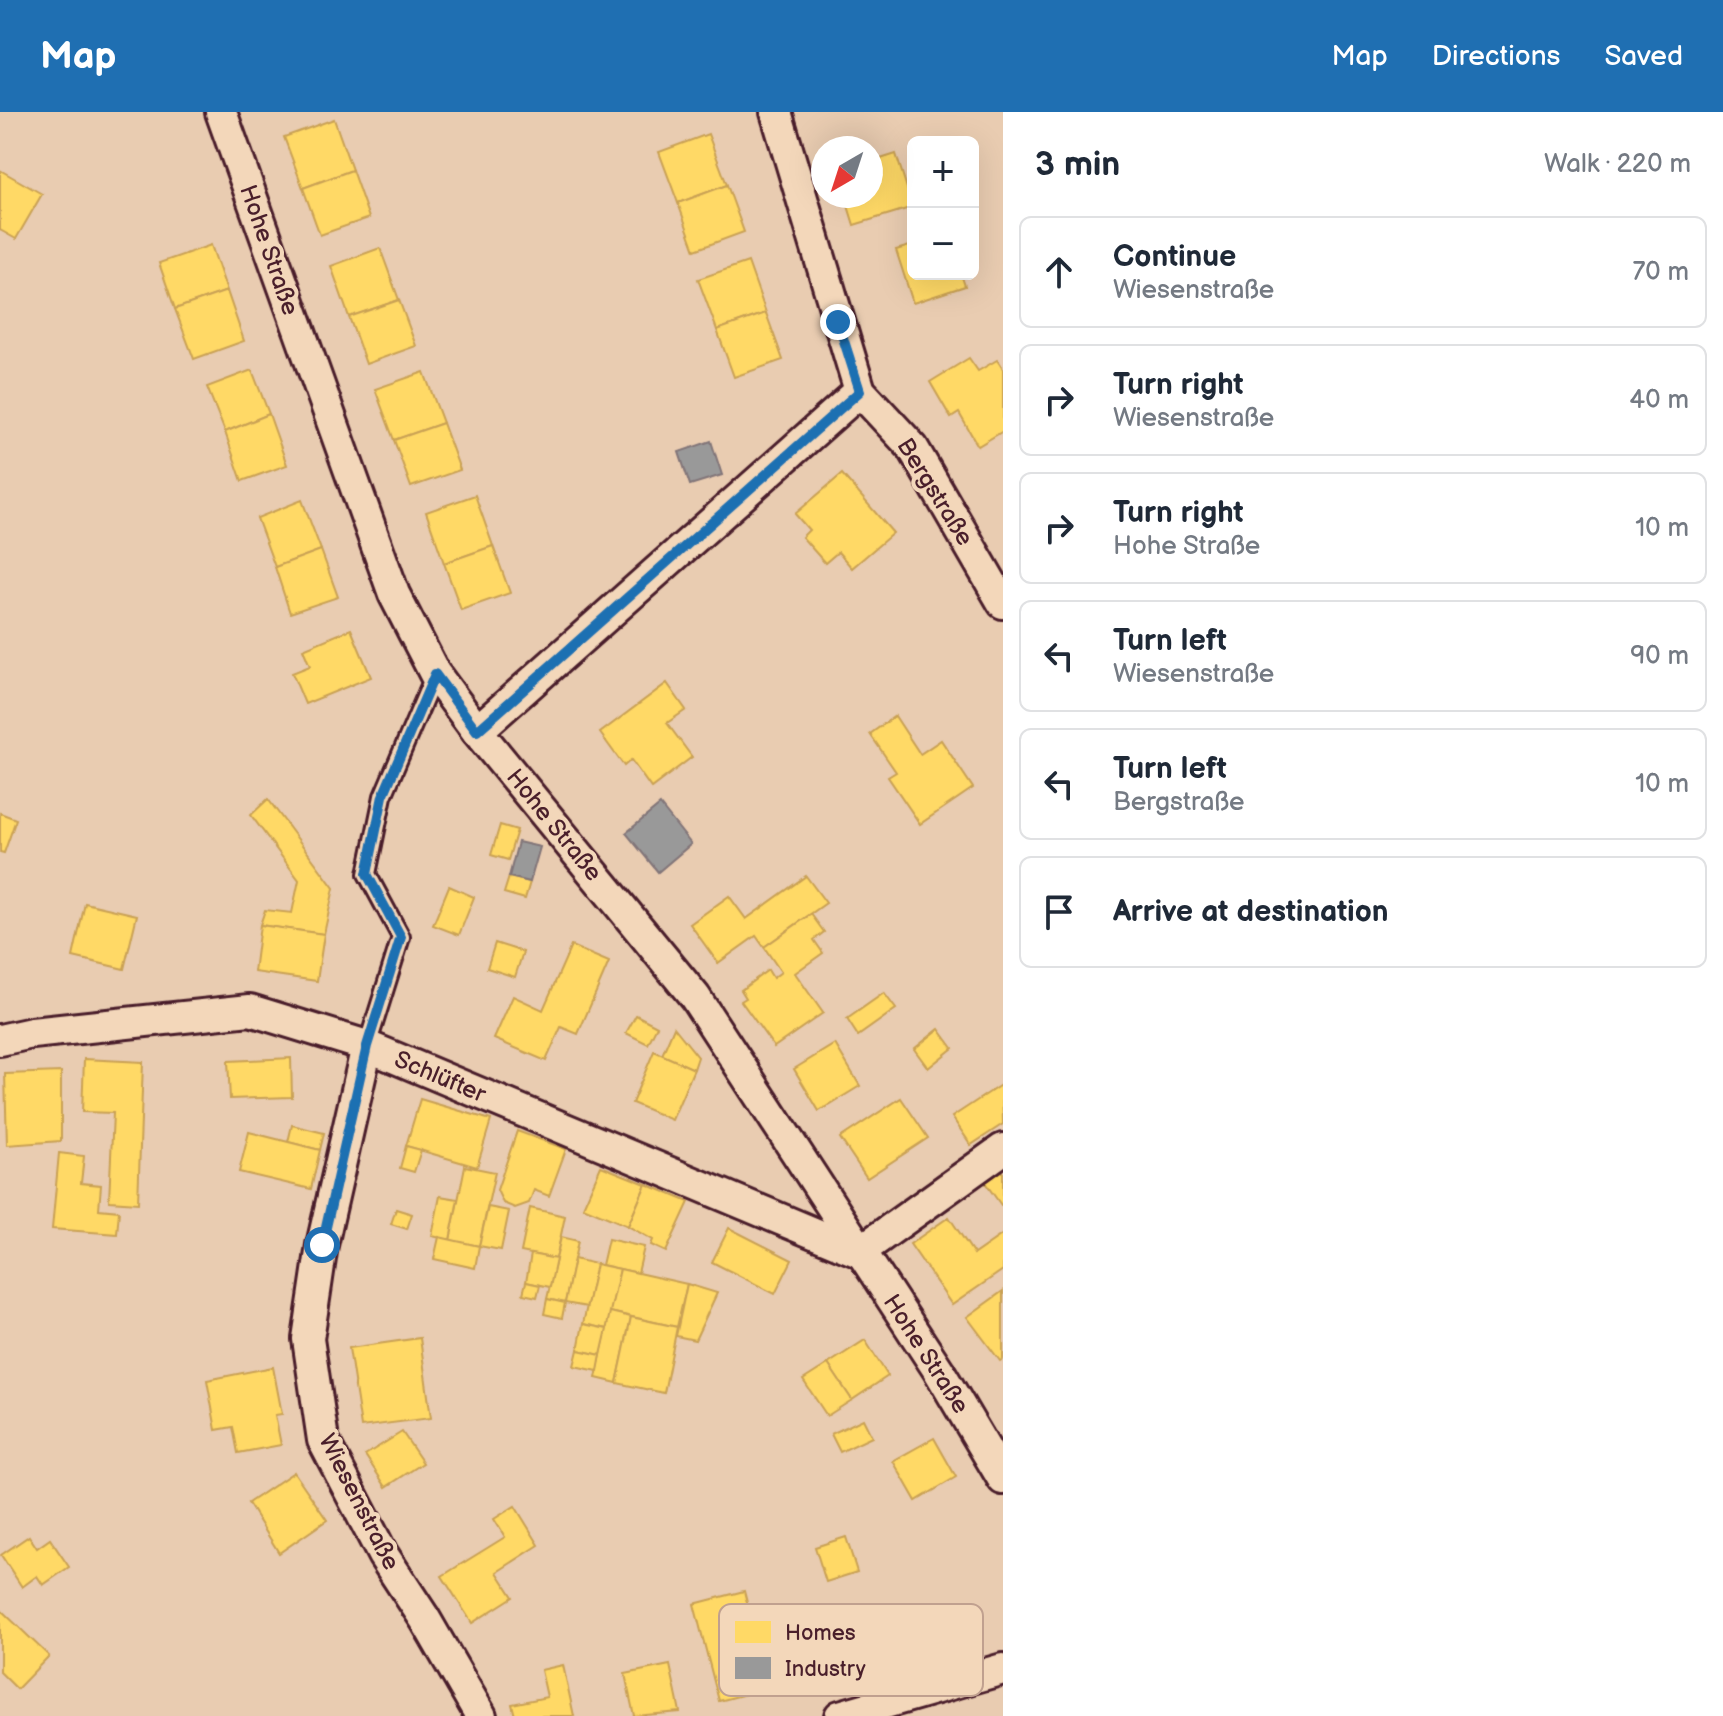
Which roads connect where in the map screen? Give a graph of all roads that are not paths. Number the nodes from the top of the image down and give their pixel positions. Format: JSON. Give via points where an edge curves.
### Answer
{"nodes":[{"id":1,"x":221,"y":112,"type":"edge"},
{"id":2,"x":776,"y":112,"type":"edge"},
{"id":3,"x":860,"y":391,"type":"junction"},
{"id":4,"x":1003,"y":603,"type":"edge"},
{"id":5,"x":435,"y":674,"type":"junction"},
{"id":6,"x":477,"y":731,"type":"junction"},
{"id":7,"x":0,"y":1040,"type":"edge"},
{"id":8,"x":367,"y":1046,"type":"junction"},
{"id":9,"x":1003,"y":1149,"type":"edge"},
{"id":10,"x":859,"y":1252,"type":"junction"},
{"id":11,"x":1003,"y":1479,"type":"edge"},
{"id":12,"x":1003,"y":1669,"type":"edge"},
{"id":13,"x":983,"y":1675,"type":"edge"},
{"id":14,"x":909,"y":1696,"type":"edge"},
{"id":15,"x":481,"y":1716,"type":"edge"},
{"id":16,"x":840,"y":1716,"type":"edge"}],
"edges":[{"from":1,"to":5,"type":"street","name":"Hohe Straße","via":[[394,594]]},
{"from":2,"to":3,"type":"street","name":"Bergstraße"},
{"from":3,"to":4,"type":"street","name":"Bergstraße","via":[[913,448]]},
{"from":3,"to":6,"type":"street"},
{"from":5,"to":6,"type":"street","name":"Hohe Straße"},
{"from":5,"to":8,"type":"lane","name":"Wiesenstraße","via":[[383,796],[367,874],[401,937]]},
{"from":6,"to":10,"type":"street","name":"Hohe Straße","via":[[695,997]]},
{"from":7,"to":8,"type":"street","name":"Schlüfter","via":[[250,1010]]},
{"from":8,"to":10,"type":"street","name":"Schlüfter"},
{"from":8,"to":15,"type":"street","name":"Wiesenstraße","via":[[322,1245],[308,1339],[323,1440],[383,1555]]},
{"from":9,"to":10,"type":"street"},
{"from":10,"to":11,"type":"street","name":"Hohe Straße"},
{"from":12,"to":13,"type":"street"},
{"from":14,"to":16,"type":"street"}]}
